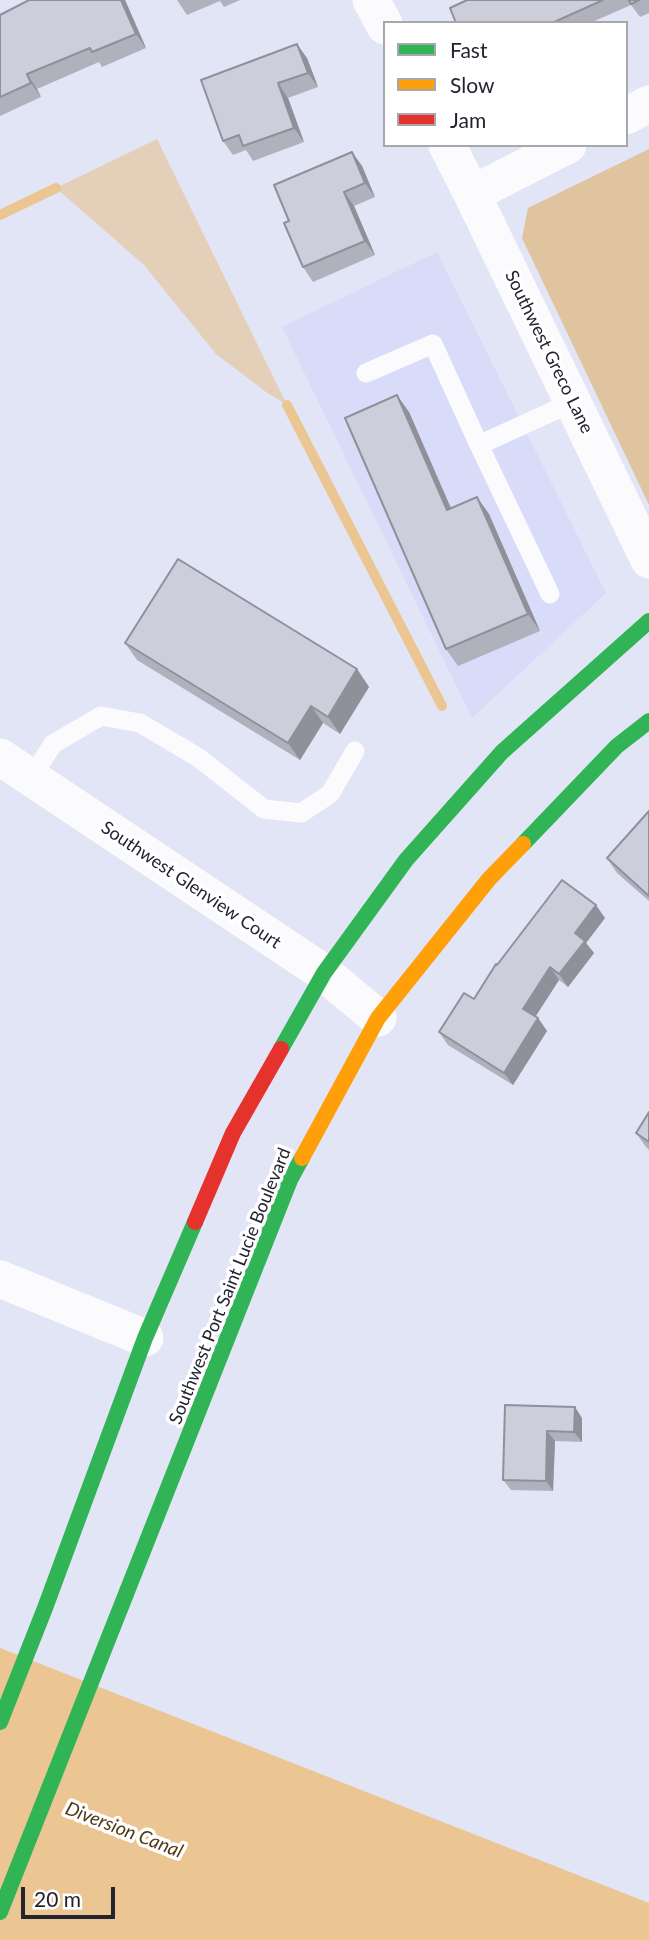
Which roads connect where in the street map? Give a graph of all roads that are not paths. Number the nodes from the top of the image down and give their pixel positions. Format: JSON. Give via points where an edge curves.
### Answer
{"nodes":[{"id":1,"x":371,"y":0,"type":"edge"},
{"id":2,"x":383,"y":22,"type":"edge"},
{"id":3,"x":649,"y":104,"type":"edge"},
{"id":4,"x":628,"y":115,"type":"edge"},
{"id":5,"x":448,"y":147,"type":"edge"},
{"id":6,"x":564,"y":147,"type":"edge"},
{"id":7,"x":472,"y":194,"type":"junction"},
{"id":8,"x":366,"y":373,"type":"dead end"},
{"id":9,"x":573,"y":402,"type":"junction"},
{"id":10,"x":479,"y":445,"type":"junction"},
{"id":11,"x":649,"y":560,"type":"edge"},
{"id":12,"x":550,"y":594,"type":"dead end"},
{"id":13,"x":649,"y":621,"type":"edge"},
{"id":14,"x":649,"y":720,"type":"edge"},
{"id":15,"x":355,"y":751,"type":"dead end"},
{"id":16,"x":0,"y":757,"type":"edge"},
{"id":17,"x":32,"y":778,"type":"junction"},
{"id":18,"x":324,"y":973,"type":"junction"},
{"id":19,"x":378,"y":1018,"type":"junction"},
{"id":20,"x":0,"y":1279,"type":"edge"},
{"id":21,"x":145,"y":1338,"type":"junction"},
{"id":22,"x":0,"y":1722,"type":"edge"},
{"id":23,"x":0,"y":1912,"type":"edge"}],
"edges":[{"from":1,"to":2,"type":"street"},
{"from":3,"to":4,"type":"street"},
{"from":5,"to":7,"type":"street","name":"Southwest Greco Lane"},
{"from":6,"to":7,"type":"street"},
{"from":7,"to":9,"type":"street","name":"Southwest Greco Lane"},
{"from":8,"to":10,"type":"lane","via":[[433,344]]},
{"from":9,"to":10,"type":"lane"},
{"from":9,"to":11,"type":"street","name":"Southwest Greco Lane"},
{"from":10,"to":12,"type":"lane"},
{"from":13,"to":18,"type":"main road","via":[[502,752],[406,860]]},
{"from":14,"to":19,"type":"main road","name":"Southwest Port Saint Lucie Boulevard","via":[[489,879]]},
{"from":15,"to":17,"type":"lane","via":[[330,794],[301,813],[264,809],[199,758],[140,723],[101,716],[53,744]]},
{"from":16,"to":17,"type":"street","name":"Southwest Glenview Court"},
{"from":17,"to":18,"type":"street","name":"Southwest Glenview Court"},
{"from":18,"to":19,"type":"street","name":"Southwest Glenview Court"},
{"from":18,"to":21,"type":"main road","via":[[233,1133]]},
{"from":19,"to":23,"type":"main road","name":"Southwest Port Saint Lucie Boulevard","via":[[290,1180]]},
{"from":20,"to":21,"type":"street"},
{"from":21,"to":22,"type":"main road"}]}
